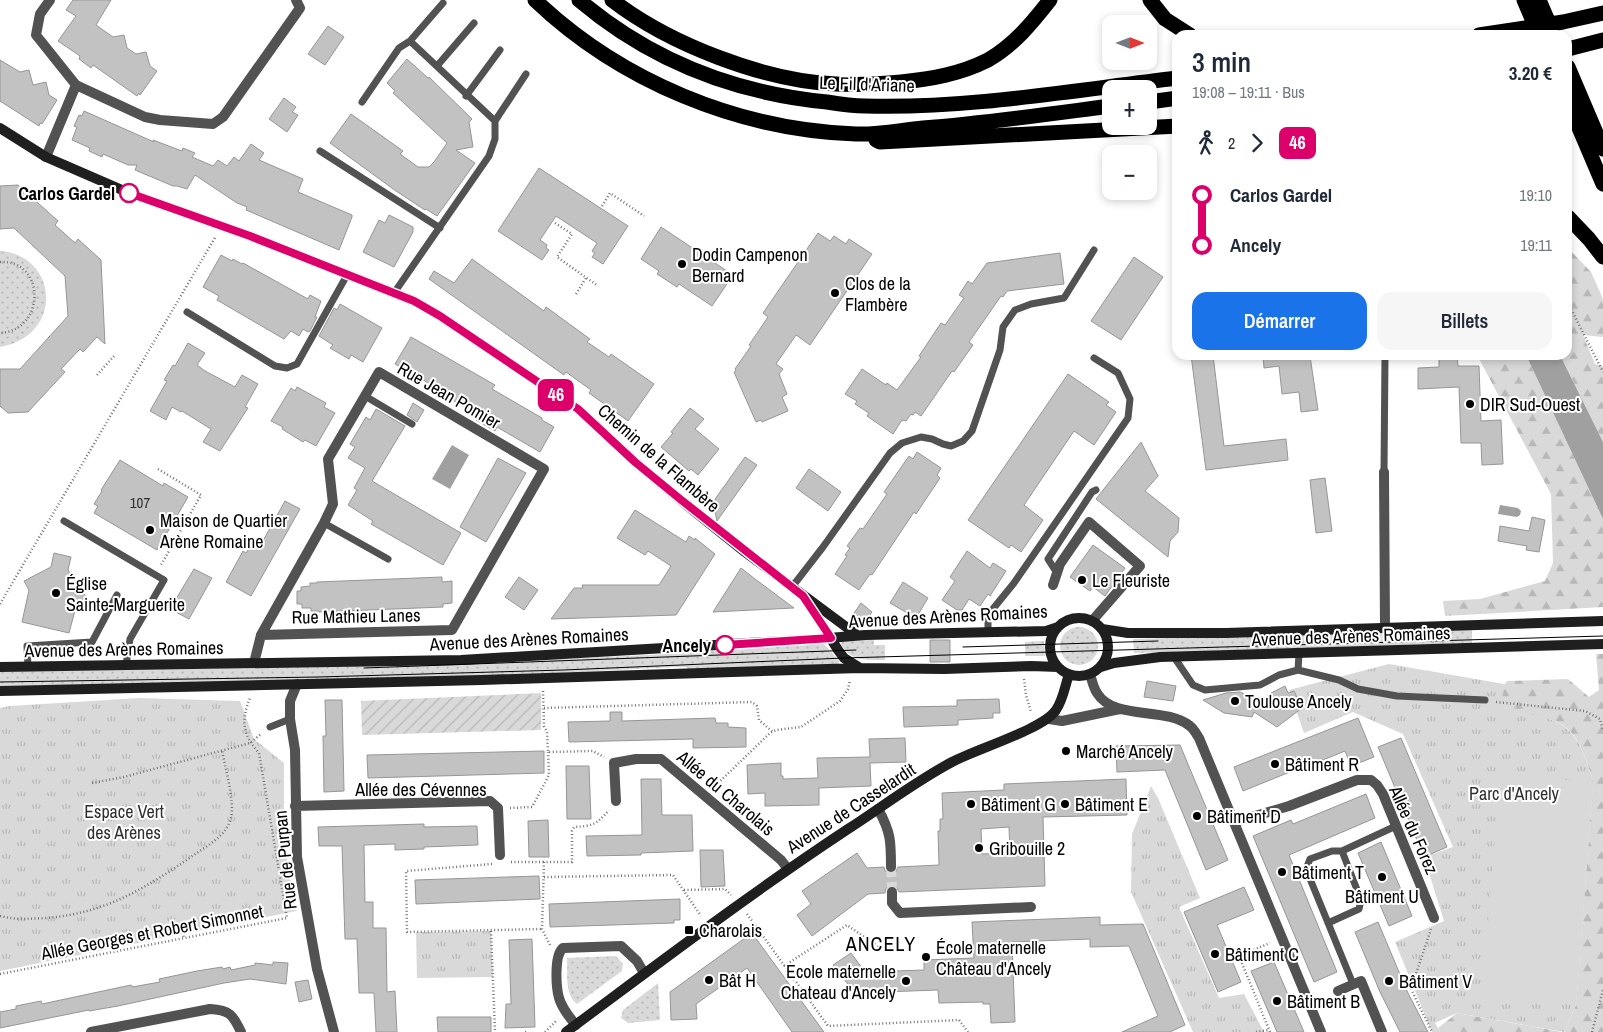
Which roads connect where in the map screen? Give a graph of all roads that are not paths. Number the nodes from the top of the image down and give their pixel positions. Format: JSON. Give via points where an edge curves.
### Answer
{"nodes":[{"id":1,"x":50,"y":0,"type":"edge"},
{"id":2,"x":296,"y":0,"type":"edge"},
{"id":3,"x":535,"y":0,"type":"edge"},
{"id":4,"x":579,"y":0,"type":"edge"},
{"id":5,"x":612,"y":0,"type":"edge"},
{"id":6,"x":1050,"y":0,"type":"edge"},
{"id":7,"x":1150,"y":0,"type":"edge"},
{"id":8,"x":1524,"y":0,"type":"edge"},
{"id":9,"x":1538,"y":0,"type":"edge"},
{"id":10,"x":443,"y":3,"type":"dead end"},
{"id":11,"x":1603,"y":13,"type":"edge"},
{"id":12,"x":474,"y":22,"type":"dead end"},
{"id":13,"x":1183,"y":30,"type":"edge"},
{"id":14,"x":1511,"y":30,"type":"edge"},
{"id":15,"x":1537,"y":30,"type":"edge"},
{"id":16,"x":1552,"y":30,"type":"edge"},
{"id":17,"x":1603,"y":40,"type":"edge"},
{"id":18,"x":410,"y":41,"type":"junction"},
{"id":19,"x":1572,"y":48,"type":"edge"},
{"id":20,"x":500,"y":50,"type":"dead end"},
{"id":21,"x":437,"y":66,"type":"junction"},
{"id":22,"x":526,"y":74,"type":"dead end"},
{"id":23,"x":1172,"y":79,"type":"edge"},
{"id":24,"x":1572,"y":80,"type":"edge"},
{"id":25,"x":76,"y":85,"type":"junction"},
{"id":26,"x":466,"y":96,"type":"junction"},
{"id":27,"x":1172,"y":99,"type":"edge"},
{"id":28,"x":1157,"y":101,"type":"edge"},
{"id":29,"x":362,"y":102,"type":"dead end"},
{"id":30,"x":1102,"y":107,"type":"edge"},
{"id":31,"x":1572,"y":108,"type":"edge"},
{"id":32,"x":495,"y":121,"type":"junction"},
{"id":33,"x":1172,"y":126,"type":"edge"},
{"id":34,"x":0,"y":128,"type":"edge"},
{"id":35,"x":858,"y":134,"type":"junction"},
{"id":36,"x":1590,"y":137,"type":"junction"},
{"id":37,"x":1603,"y":149,"type":"edge"},
{"id":38,"x":320,"y":151,"type":"dead end"},
{"id":39,"x":46,"y":157,"type":"junction"},
{"id":40,"x":1603,"y":184,"type":"edge"},
{"id":41,"x":1572,"y":220,"type":"edge"},
{"id":42,"x":440,"y":228,"type":"junction"},
{"id":43,"x":1094,"y":250,"type":"dead end"},
{"id":44,"x":1603,"y":257,"type":"edge"},
{"id":45,"x":347,"y":275,"type":"junction"},
{"id":46,"x":394,"y":293,"type":"junction"},
{"id":47,"x":187,"y":312,"type":"dead end"},
{"id":48,"x":1094,"y":358,"type":"dead end"},
{"id":49,"x":1385,"y":360,"type":"edge"},
{"id":50,"x":365,"y":396,"type":"junction"},
{"id":51,"x":412,"y":424,"type":"dead end"},
{"id":52,"x":1384,"y":472,"type":"joint"},
{"id":53,"x":1096,"y":490,"type":"dead end"},
{"id":54,"x":64,"y":521,"type":"dead end"},
{"id":55,"x":324,"y":523,"type":"junction"},
{"id":56,"x":388,"y":559,"type":"dead end"},
{"id":57,"x":1057,"y":573,"type":"junction"},
{"id":58,"x":1053,"y":585,"type":"dead end"},
{"id":59,"x":792,"y":587,"type":"junction"},
{"id":60,"x":117,"y":595,"type":"dead end"},
{"id":61,"x":803,"y":596,"type":"junction"},
{"id":62,"x":1092,"y":621,"type":"junction"},
{"id":63,"x":1603,"y":621,"type":"edge"},
{"id":64,"x":1058,"y":627,"type":"junction"},
{"id":65,"x":1385,"y":628,"type":"junction"},
{"id":66,"x":1102,"y":629,"type":"junction"},
{"id":67,"x":452,"y":630,"type":"joint"},
{"id":68,"x":988,"y":633,"type":"junction"},
{"id":69,"x":261,"y":635,"type":"junction"},
{"id":70,"x":857,"y":635,"type":"junction"},
{"id":71,"x":831,"y":638,"type":"junction"},
{"id":72,"x":1603,"y":644,"type":"edge"},
{"id":73,"x":1299,"y":654,"type":"junction"},
{"id":74,"x":1174,"y":657,"type":"junction"},
{"id":75,"x":254,"y":663,"type":"junction"},
{"id":76,"x":126,"y":665,"type":"junction"},
{"id":77,"x":28,"y":666,"type":"junction"},
{"id":78,"x":1101,"y":666,"type":"junction"},
{"id":79,"x":0,"y":667,"type":"edge"},
{"id":80,"x":1058,"y":667,"type":"junction"},
{"id":81,"x":860,"y":668,"type":"junction"},
{"id":82,"x":1298,"y":670,"type":"junction"},
{"id":83,"x":1068,"y":674,"type":"junction"},
{"id":84,"x":1090,"y":674,"type":"junction"},
{"id":85,"x":297,"y":684,"type":"junction"},
{"id":86,"x":0,"y":691,"type":"edge"},
{"id":87,"x":1485,"y":700,"type":"road end"},
{"id":88,"x":1120,"y":709,"type":"junction"},
{"id":89,"x":1049,"y":718,"type":"junction"},
{"id":90,"x":290,"y":719,"type":"junction"},
{"id":91,"x":270,"y":727,"type":"road end"},
{"id":92,"x":616,"y":801,"type":"road end"},
{"id":93,"x":295,"y":806,"type":"junction"},
{"id":94,"x":878,"y":809,"type":"junction"},
{"id":95,"x":1234,"y":822,"type":"junction"},
{"id":96,"x":1396,"y":826,"type":"junction"},
{"id":97,"x":1342,"y":851,"type":"junction"},
{"id":98,"x":502,"y":859,"type":"road end"},
{"id":99,"x":891,"y":867,"type":"tunnel mouth"},
{"id":100,"x":788,"y":869,"type":"junction"},
{"id":101,"x":892,"y":892,"type":"tunnel mouth"},
{"id":102,"x":1031,"y":907,"type":"dead end"},
{"id":103,"x":1434,"y":918,"type":"road end"},
{"id":104,"x":1328,"y":923,"type":"junction"},
{"id":105,"x":644,"y":973,"type":"junction"},
{"id":106,"x":1354,"y":984,"type":"junction"},
{"id":107,"x":1338,"y":991,"type":"dead end"},
{"id":108,"x":576,"y":1024,"type":"junction"},
{"id":109,"x":91,"y":1032,"type":"edge"},
{"id":110,"x":241,"y":1032,"type":"edge"},
{"id":111,"x":334,"y":1032,"type":"edge"},
{"id":112,"x":566,"y":1032,"type":"edge"},
{"id":113,"x":1321,"y":1032,"type":"edge"},
{"id":114,"x":1382,"y":1032,"type":"edge"}],
"edges":[{"from":1,"to":25,"type":"street","via":[[40,14],[36,35]]},
{"from":2,"to":25,"type":"street","via":[[300,8],[223,117],[213,124],[145,117]]},
{"from":3,"to":35,"type":"highway","via":[[582,39],[634,73],[700,103],[763,123]]},
{"from":4,"to":23,"type":"highway","name":"Le Fil d'Ariane","via":[[646,47],[694,71],[740,86],[798,99],[863,106],[930,105]]},
{"from":5,"to":6,"type":"highway","via":[[673,37],[720,58],[782,76],[837,84],[932,79],[963,71],[1009,46]]},
{"from":7,"to":13,"type":"highway","via":[[1165,18]]},
{"from":8,"to":15,"type":"highway"},
{"from":9,"to":16,"type":"highway"},
{"from":10,"to":18,"type":"lane"},
{"from":11,"to":14,"type":"highway"},
{"from":12,"to":21,"type":"lane"},
{"from":17,"to":19,"type":"highway"},
{"from":18,"to":21,"type":"lane"},
{"from":18,"to":29,"type":"lane","via":[[399,48]]},
{"from":20,"to":26,"type":"lane"},
{"from":21,"to":26,"type":"lane"},
{"from":22,"to":32,"type":"lane"},
{"from":24,"to":36,"type":"highway"},
{"from":25,"to":39,"type":"street"},
{"from":26,"to":32,"type":"lane"},
{"from":27,"to":28,"type":"highway"},
{"from":30,"to":35,"type":"highway"},
{"from":31,"to":36,"type":"highway"},
{"from":32,"to":42,"type":"lane","via":[[495,139],[489,156]]},
{"from":33,"to":35,"type":"highway","via":[[880,142]]},
{"from":34,"to":39,"type":"main road","name":"Chemin de la Flambère"},
{"from":36,"to":37,"type":"highway"},
{"from":36,"to":40,"type":"highway"},
{"from":38,"to":42,"type":"lane"},
{"from":39,"to":45,"type":"main road","name":"Chemin de la Flambère","via":[[128,193]]},
{"from":41,"to":44,"type":"highway"},
{"from":42,"to":46,"type":"lane"},
{"from":43,"to":59,"type":"lane","via":[[1064,298],[1015,310],[1003,327],[1000,350],[972,431],[963,441],[951,446],[921,437],[902,442],[890,453]]},
{"from":45,"to":46,"type":"main road","name":"Chemin de la Flambère"},
{"from":45,"to":47,"type":"lane","via":[[297,364],[287,368],[275,366]]},
{"from":46,"to":59,"type":"main road","name":"Chemin de la Flambère","via":[[440,316],[578,409],[635,462]]},
{"from":48,"to":68,"type":"lane","via":[[1118,373],[1130,399],[1128,418],[1014,583],[988,615]]},
{"from":49,"to":52,"type":"lane"},
{"from":50,"to":51,"type":"lane"},
{"from":50,"to":55,"type":"street","name":"Rue Jean Pomier","via":[[328,459],[333,504]]},
{"from":50,"to":67,"type":"street","name":"Rue Jean Pomier","via":[[379,372],[544,469]]},
{"from":52,"to":65,"type":"street","name":"Avenue des Arènes Romaines"},
{"from":53,"to":57,"type":"lane","via":[[1048,559]]},
{"from":54,"to":76,"type":"lane","via":[[164,580],[130,639]]},
{"from":55,"to":56,"type":"lane"},
{"from":55,"to":69,"type":"street","name":"Rue Jean Pomier"},
{"from":57,"to":58,"type":"street"},
{"from":57,"to":62,"type":"street","via":[[1089,522],[1140,566]]},
{"from":59,"to":61,"type":"main road","name":"Chemin de la Flambère"},
{"from":60,"to":77,"type":"lane","via":[[92,642],[27,646]]},
{"from":61,"to":70,"type":"main road","name":"Chemin de la Flambère"},
{"from":61,"to":71,"type":"main road","name":"Chemin de la Flambère"},
{"from":62,"to":64,"type":"main road","via":[[1072,619]]},
{"from":62,"to":66,"type":"main road"},
{"from":63,"to":65,"type":"main road","name":"Avenue des Arènes Romaines"},
{"from":64,"to":68,"type":"main road","name":"Avenue des Arènes Romaines","via":[[1046,631]]},
{"from":64,"to":80,"type":"main road","via":[[1050,644]]},
{"from":65,"to":66,"type":"main road","name":"Avenue des Arènes Romaines","via":[[1226,633],[1128,633]]},
{"from":66,"to":78,"type":"main road","via":[[1108,650]]},
{"from":67,"to":69,"type":"street","name":"Rue Mathieu Lanes"},
{"from":68,"to":70,"type":"main road","name":"Avenue des Arènes Romaines"},
{"from":69,"to":75,"type":"street","name":"Rue Jean Pomier"},
{"from":70,"to":71,"type":"main road","name":"Avenue des Arènes Romaines"},
{"from":71,"to":75,"type":"main road","name":"Avenue des Arènes Romaines","via":[[460,660]]},
{"from":71,"to":81,"type":"main road","name":"Chemin de la Flambère","via":[[844,658]]},
{"from":72,"to":73,"type":"main road","name":"Avenue des Arènes Romaines"},
{"from":73,"to":74,"type":"main road","name":"Avenue des Arènes Romaines"},
{"from":73,"to":82,"type":"lane"},
{"from":74,"to":78,"type":"main road","name":"Avenue des Arènes Romaines"},
{"from":74,"to":82,"type":"lane","via":[[1193,685],[1205,690],[1260,685]]},
{"from":75,"to":76,"type":"main road","name":"Avenue des Arènes Romaines"},
{"from":76,"to":77,"type":"main road","name":"Avenue des Arènes Romaines"},
{"from":77,"to":79,"type":"main road","name":"Avenue des Arènes Romaines"},
{"from":78,"to":84,"type":"main road"},
{"from":80,"to":81,"type":"main road","name":"Avenue des Arènes Romaines"},
{"from":80,"to":83,"type":"main road"},
{"from":81,"to":85,"type":"main road","name":"Avenue des Arènes Romaines"},
{"from":82,"to":87,"type":"lane","via":[[1339,680],[1358,689],[1397,696]]},
{"from":83,"to":84,"type":"main road"},
{"from":83,"to":89,"type":"main road","via":[[1057,709]]},
{"from":84,"to":88,"type":"street","via":[[1097,693],[1105,702]]},
{"from":85,"to":86,"type":"main road","name":"Avenue des Arènes Romaines"},
{"from":85,"to":90,"type":"street","name":"Rue de Purpan","via":[[292,694]]},
{"from":88,"to":89,"type":"street","via":[[1062,721]]},
{"from":88,"to":95,"type":"street","via":[[1170,716],[1191,726]]},
{"from":89,"to":94,"type":"main road","name":"Avenue de Casselardit","via":[[950,762]]},
{"from":90,"to":91,"type":"lane"},
{"from":90,"to":93,"type":"street","name":"Rue de Purpan","via":[[295,750]]},
{"from":92,"to":100,"type":"street","name":"Allée du Charolais","via":[[614,763],[661,759]]},
{"from":93,"to":98,"type":"street","name":"Allée des Cévennes","via":[[490,802],[498,808]]},
{"from":93,"to":111,"type":"street","name":"Rue de Purpan","via":[[297,857],[307,915]]},
{"from":94,"to":99,"type":"street","via":[[891,838]]},
{"from":94,"to":100,"type":"main road","name":"Avenue de Casselardit"},
{"from":95,"to":96,"type":"street","name":"Allée du Forez","via":[[1364,779],[1377,785]]},
{"from":95,"to":113,"type":"street"},
{"from":96,"to":97,"type":"lane"},
{"from":96,"to":103,"type":"street","name":"Allée du Forez"},
{"from":97,"to":104,"type":"lane","via":[[1361,900],[1359,909]]},
{"from":97,"to":104,"type":"lane","via":[[1310,859],[1306,869]]},
{"from":100,"to":105,"type":"main road","name":"Avenue de Casselardit"},
{"from":101,"to":102,"type":"street","via":[[892,903],[900,913]]},
{"from":104,"to":106,"type":"lane"},
{"from":105,"to":108,"type":"main road","name":"Avenue de Casselardit"},
{"from":105,"to":108,"type":"street","via":[[637,961],[620,946],[562,948],[556,959],[559,998]]},
{"from":106,"to":107,"type":"street"},
{"from":106,"to":114,"type":"street","via":[[1361,981]]},
{"from":108,"to":112,"type":"main road","name":"Avenue de Casselardit"},
{"from":109,"to":110,"type":"street","via":[[210,1009],[222,1010],[234,1017]]}]}
